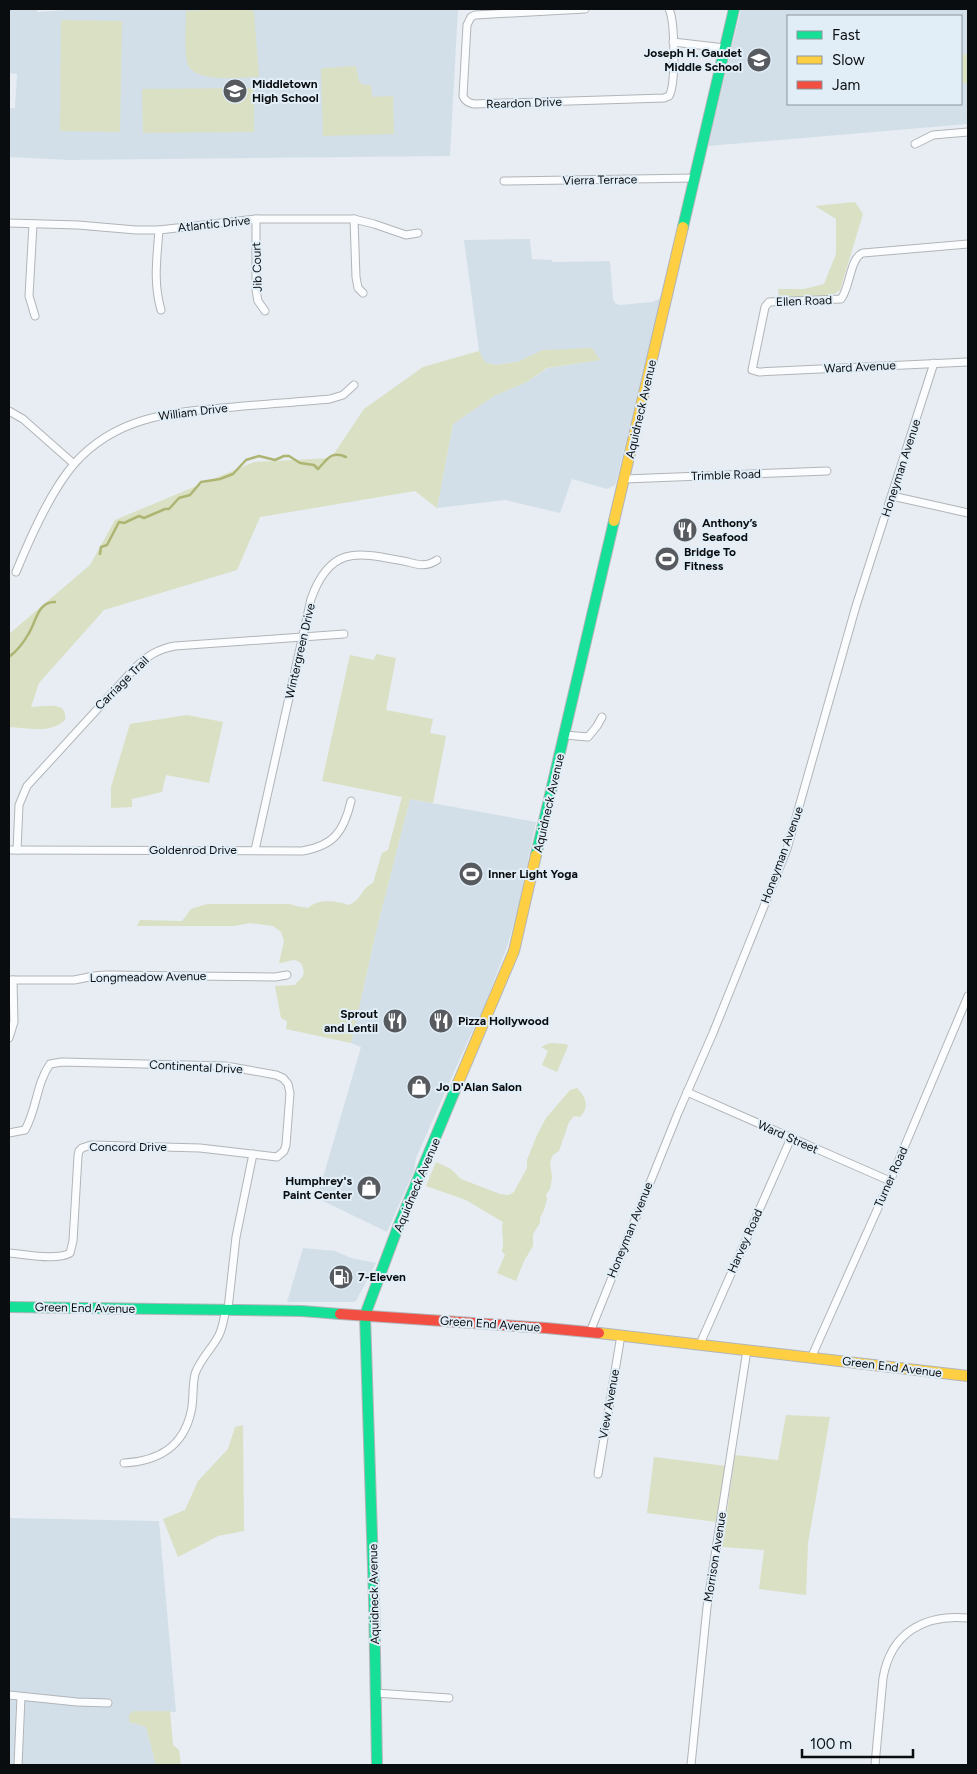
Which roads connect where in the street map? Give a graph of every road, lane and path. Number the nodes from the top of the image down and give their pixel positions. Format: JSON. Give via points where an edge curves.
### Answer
{"nodes":[{"id":1,"x":586,"y":9,"type":"edge"},
{"id":2,"x":670,"y":9,"type":"edge"},
{"id":3,"x":734,"y":9,"type":"edge"},
{"id":4,"x":673,"y":42,"type":"junction"},
{"id":5,"x":725,"y":48,"type":"junction"},
{"id":6,"x":968,"y":132,"type":"edge"},
{"id":7,"x":915,"y":144,"type":"dead end"},
{"id":8,"x":695,"y":178,"type":"junction"},
{"id":9,"x":504,"y":181,"type":"dead end"},
{"id":10,"x":256,"y":219,"type":"junction"},
{"id":11,"x":354,"y":219,"type":"junction"},
{"id":12,"x":9,"y":223,"type":"edge"},
{"id":13,"x":33,"y":224,"type":"junction"},
{"id":14,"x":159,"y":230,"type":"junction"},
{"id":15,"x":418,"y":233,"type":"dead end"},
{"id":16,"x":968,"y":244,"type":"edge"},
{"id":17,"x":363,"y":293,"type":"dead end"},
{"id":18,"x":161,"y":310,"type":"dead end"},
{"id":19,"x":265,"y":311,"type":"dead end"},
{"id":20,"x":35,"y":316,"type":"dead end"},
{"id":21,"x":968,"y":362,"type":"edge"},
{"id":22,"x":934,"y":363,"type":"junction"},
{"id":23,"x":752,"y":370,"type":"joint"},
{"id":24,"x":354,"y":385,"type":"dead end"},
{"id":25,"x":9,"y":411,"type":"edge"},
{"id":26,"x":74,"y":464,"type":"junction"},
{"id":27,"x":827,"y":471,"type":"dead end"},
{"id":28,"x":625,"y":479,"type":"junction"},
{"id":29,"x":892,"y":496,"type":"junction"},
{"id":30,"x":968,"y":513,"type":"edge"},
{"id":31,"x":437,"y":560,"type":"dead end"},
{"id":32,"x":16,"y":572,"type":"dead end"},
{"id":33,"x":344,"y":634,"type":"dead end"},
{"id":34,"x":302,"y":637,"type":"junction"},
{"id":35,"x":602,"y":717,"type":"dead end"},
{"id":36,"x":565,"y":736,"type":"junction"},
{"id":37,"x":351,"y":801,"type":"dead end"},
{"id":38,"x":9,"y":850,"type":"edge"},
{"id":39,"x":17,"y":850,"type":"junction"},
{"id":40,"x":255,"y":850,"type":"junction"},
{"id":41,"x":288,"y":975,"type":"dead end"},
{"id":42,"x":11,"y":980,"type":"edge"},
{"id":43,"x":968,"y":996,"type":"edge"},
{"id":44,"x":9,"y":1038,"type":"edge"},
{"id":45,"x":686,"y":1092,"type":"junction"},
{"id":46,"x":9,"y":1133,"type":"edge"},
{"id":47,"x":791,"y":1138,"type":"junction"},
{"id":48,"x":253,"y":1154,"type":"junction"},
{"id":49,"x":890,"y":1181,"type":"junction"},
{"id":50,"x":9,"y":1253,"type":"edge"},
{"id":51,"x":9,"y":1307,"type":"edge"},
{"id":52,"x":227,"y":1309,"type":"junction"},
{"id":53,"x":365,"y":1315,"type":"junction"},
{"id":54,"x":590,"y":1332,"type":"junction"},
{"id":55,"x":621,"y":1335,"type":"junction"},
{"id":56,"x":700,"y":1344,"type":"junction"},
{"id":57,"x":747,"y":1350,"type":"junction"},
{"id":58,"x":811,"y":1358,"type":"junction"},
{"id":59,"x":968,"y":1376,"type":"edge"},
{"id":60,"x":124,"y":1463,"type":"dead end"},
{"id":61,"x":598,"y":1474,"type":"dead end"},
{"id":62,"x":968,"y":1618,"type":"edge"},
{"id":63,"x":375,"y":1693,"type":"junction"},
{"id":64,"x":9,"y":1695,"type":"edge"},
{"id":65,"x":21,"y":1697,"type":"junction"},
{"id":66,"x":449,"y":1698,"type":"dead end"},
{"id":67,"x":108,"y":1702,"type":"dead end"},
{"id":68,"x":18,"y":1765,"type":"edge"},
{"id":69,"x":377,"y":1765,"type":"edge"},
{"id":70,"x":691,"y":1765,"type":"edge"},
{"id":71,"x":875,"y":1765,"type":"edge"}],
"edges":[{"from":1,"to":4,"type":"street","name":"Reardon Drive","via":[[471,17],[467,24],[464,100],[474,104],[664,98],[669,96],[673,86]]},
{"from":2,"to":4,"type":"street","name":"Reardon Drive"},
{"from":3,"to":5,"type":"main road","name":"Aquidneck Avenue"},
{"from":4,"to":5,"type":"street"},
{"from":5,"to":8,"type":"main road","name":"Aquidneck Avenue"},
{"from":6,"to":7,"type":"street","via":[[933,135]]},
{"from":8,"to":9,"type":"street","name":"Vierra Terrace"},
{"from":8,"to":28,"type":"main road","name":"Aquidneck Avenue"},
{"from":10,"to":11,"type":"street","name":"Atlantic Drive"},
{"from":10,"to":14,"type":"street","name":"Atlantic Drive"},
{"from":10,"to":19,"type":"street","name":"Jib Court","via":[[256,290]]},
{"from":11,"to":15,"type":"street","name":"Atlantic Drive","via":[[406,235]]},
{"from":11,"to":17,"type":"street","via":[[356,277],[358,288]]},
{"from":12,"to":13,"type":"street","name":"Atlantic Drive"},
{"from":13,"to":14,"type":"street","name":"Atlantic Drive"},
{"from":13,"to":20,"type":"street","via":[[30,296]]},
{"from":14,"to":18,"type":"street","via":[[155,281]]},
{"from":16,"to":23,"type":"street","name":"Ellen Road","via":[[863,252],[857,257],[841,298],[769,302],[765,307]]},
{"from":21,"to":22,"type":"street","name":"Ward Avenue"},
{"from":22,"to":23,"type":"street","name":"Ward Avenue"},
{"from":22,"to":29,"type":"street","name":"Honeyman Avenue"},
{"from":24,"to":26,"type":"street","name":"William Drive","via":[[343,395],[330,399],[151,417],[102,440]]},
{"from":25,"to":26,"type":"street","via":[[23,419]]},
{"from":26,"to":32,"type":"street","name":"William Drive","via":[[42,516]]},
{"from":27,"to":28,"type":"street","name":"Trimble Road"},
{"from":28,"to":36,"type":"main road","name":"Aquidneck Avenue"},
{"from":29,"to":30,"type":"street"},
{"from":29,"to":45,"type":"street","name":"Honeyman Avenue","via":[[856,606],[787,849]]},
{"from":31,"to":34,"type":"street","name":"Wintergreen Drive","via":[[427,565],[362,555],[342,558],[322,573],[316,584]]},
{"from":33,"to":34,"type":"street","name":"Carriage Trail"},
{"from":34,"to":39,"type":"street","name":"Carriage Trail","via":[[175,646],[143,660],[27,786],[19,805]]},
{"from":34,"to":40,"type":"street","name":"Wintergreen Drive"},
{"from":35,"to":36,"type":"street","via":[[588,737]]},
{"from":36,"to":53,"type":"main road","name":"Aquidneck Avenue","via":[[514,952],[398,1227]]},
{"from":37,"to":40,"type":"street","name":"Goldenrod Drive","via":[[342,828],[319,847],[302,851]]},
{"from":38,"to":39,"type":"street","name":"Goldenrod Drive"},
{"from":39,"to":40,"type":"street","name":"Goldenrod Drive"},
{"from":41,"to":42,"type":"street","name":"Longmeadow Avenue","via":[[106,975],[74,980]]},
{"from":42,"to":44,"type":"street","via":[[14,1022]]},
{"from":43,"to":49,"type":"street","name":"Turner Road"},
{"from":45,"to":47,"type":"street","name":"Ward Street"},
{"from":45,"to":54,"type":"street","name":"Honeyman Avenue"},
{"from":46,"to":48,"type":"street","name":"Continental Drive","via":[[25,1130],[32,1119],[43,1074],[50,1064],[226,1066],[276,1075],[288,1084],[289,1111],[284,1151],[277,1157]]},
{"from":47,"to":49,"type":"street","name":"Ward Street"},
{"from":47,"to":56,"type":"street","name":"Harvey Road"},
{"from":48,"to":50,"type":"street","name":"Concord Drive","via":[[193,1147],[85,1146],[78,1156],[70,1253],[50,1256]]},
{"from":48,"to":52,"type":"street","via":[[236,1237]]},
{"from":49,"to":58,"type":"street","name":"Turner Road"},
{"from":51,"to":52,"type":"main road","name":"Green End Avenue"},
{"from":52,"to":53,"type":"main road","name":"Green End Avenue"},
{"from":52,"to":60,"type":"street","via":[[219,1334],[200,1361],[187,1427],[179,1440],[152,1458]]},
{"from":53,"to":54,"type":"main road","name":"Green End Avenue"},
{"from":53,"to":63,"type":"main road","name":"Aquidneck Avenue"},
{"from":54,"to":55,"type":"main road","name":"Green End Avenue"},
{"from":55,"to":56,"type":"main road","name":"Green End Avenue"},
{"from":55,"to":61,"type":"street","name":"View Avenue"},
{"from":56,"to":57,"type":"main road","name":"Green End Avenue"},
{"from":57,"to":58,"type":"main road","name":"Green End Avenue"},
{"from":57,"to":70,"type":"street","name":"Morrison Avenue","via":[[707,1607]]},
{"from":58,"to":59,"type":"main road","name":"Green End Avenue"},
{"from":62,"to":71,"type":"street","via":[[945,1617],[924,1623],[906,1634],[892,1651],[884,1678]]},
{"from":63,"to":66,"type":"street"},
{"from":63,"to":69,"type":"main road","name":"Aquidneck Avenue"},
{"from":64,"to":65,"type":"street"},
{"from":65,"to":67,"type":"street"},
{"from":65,"to":68,"type":"street"}]}
